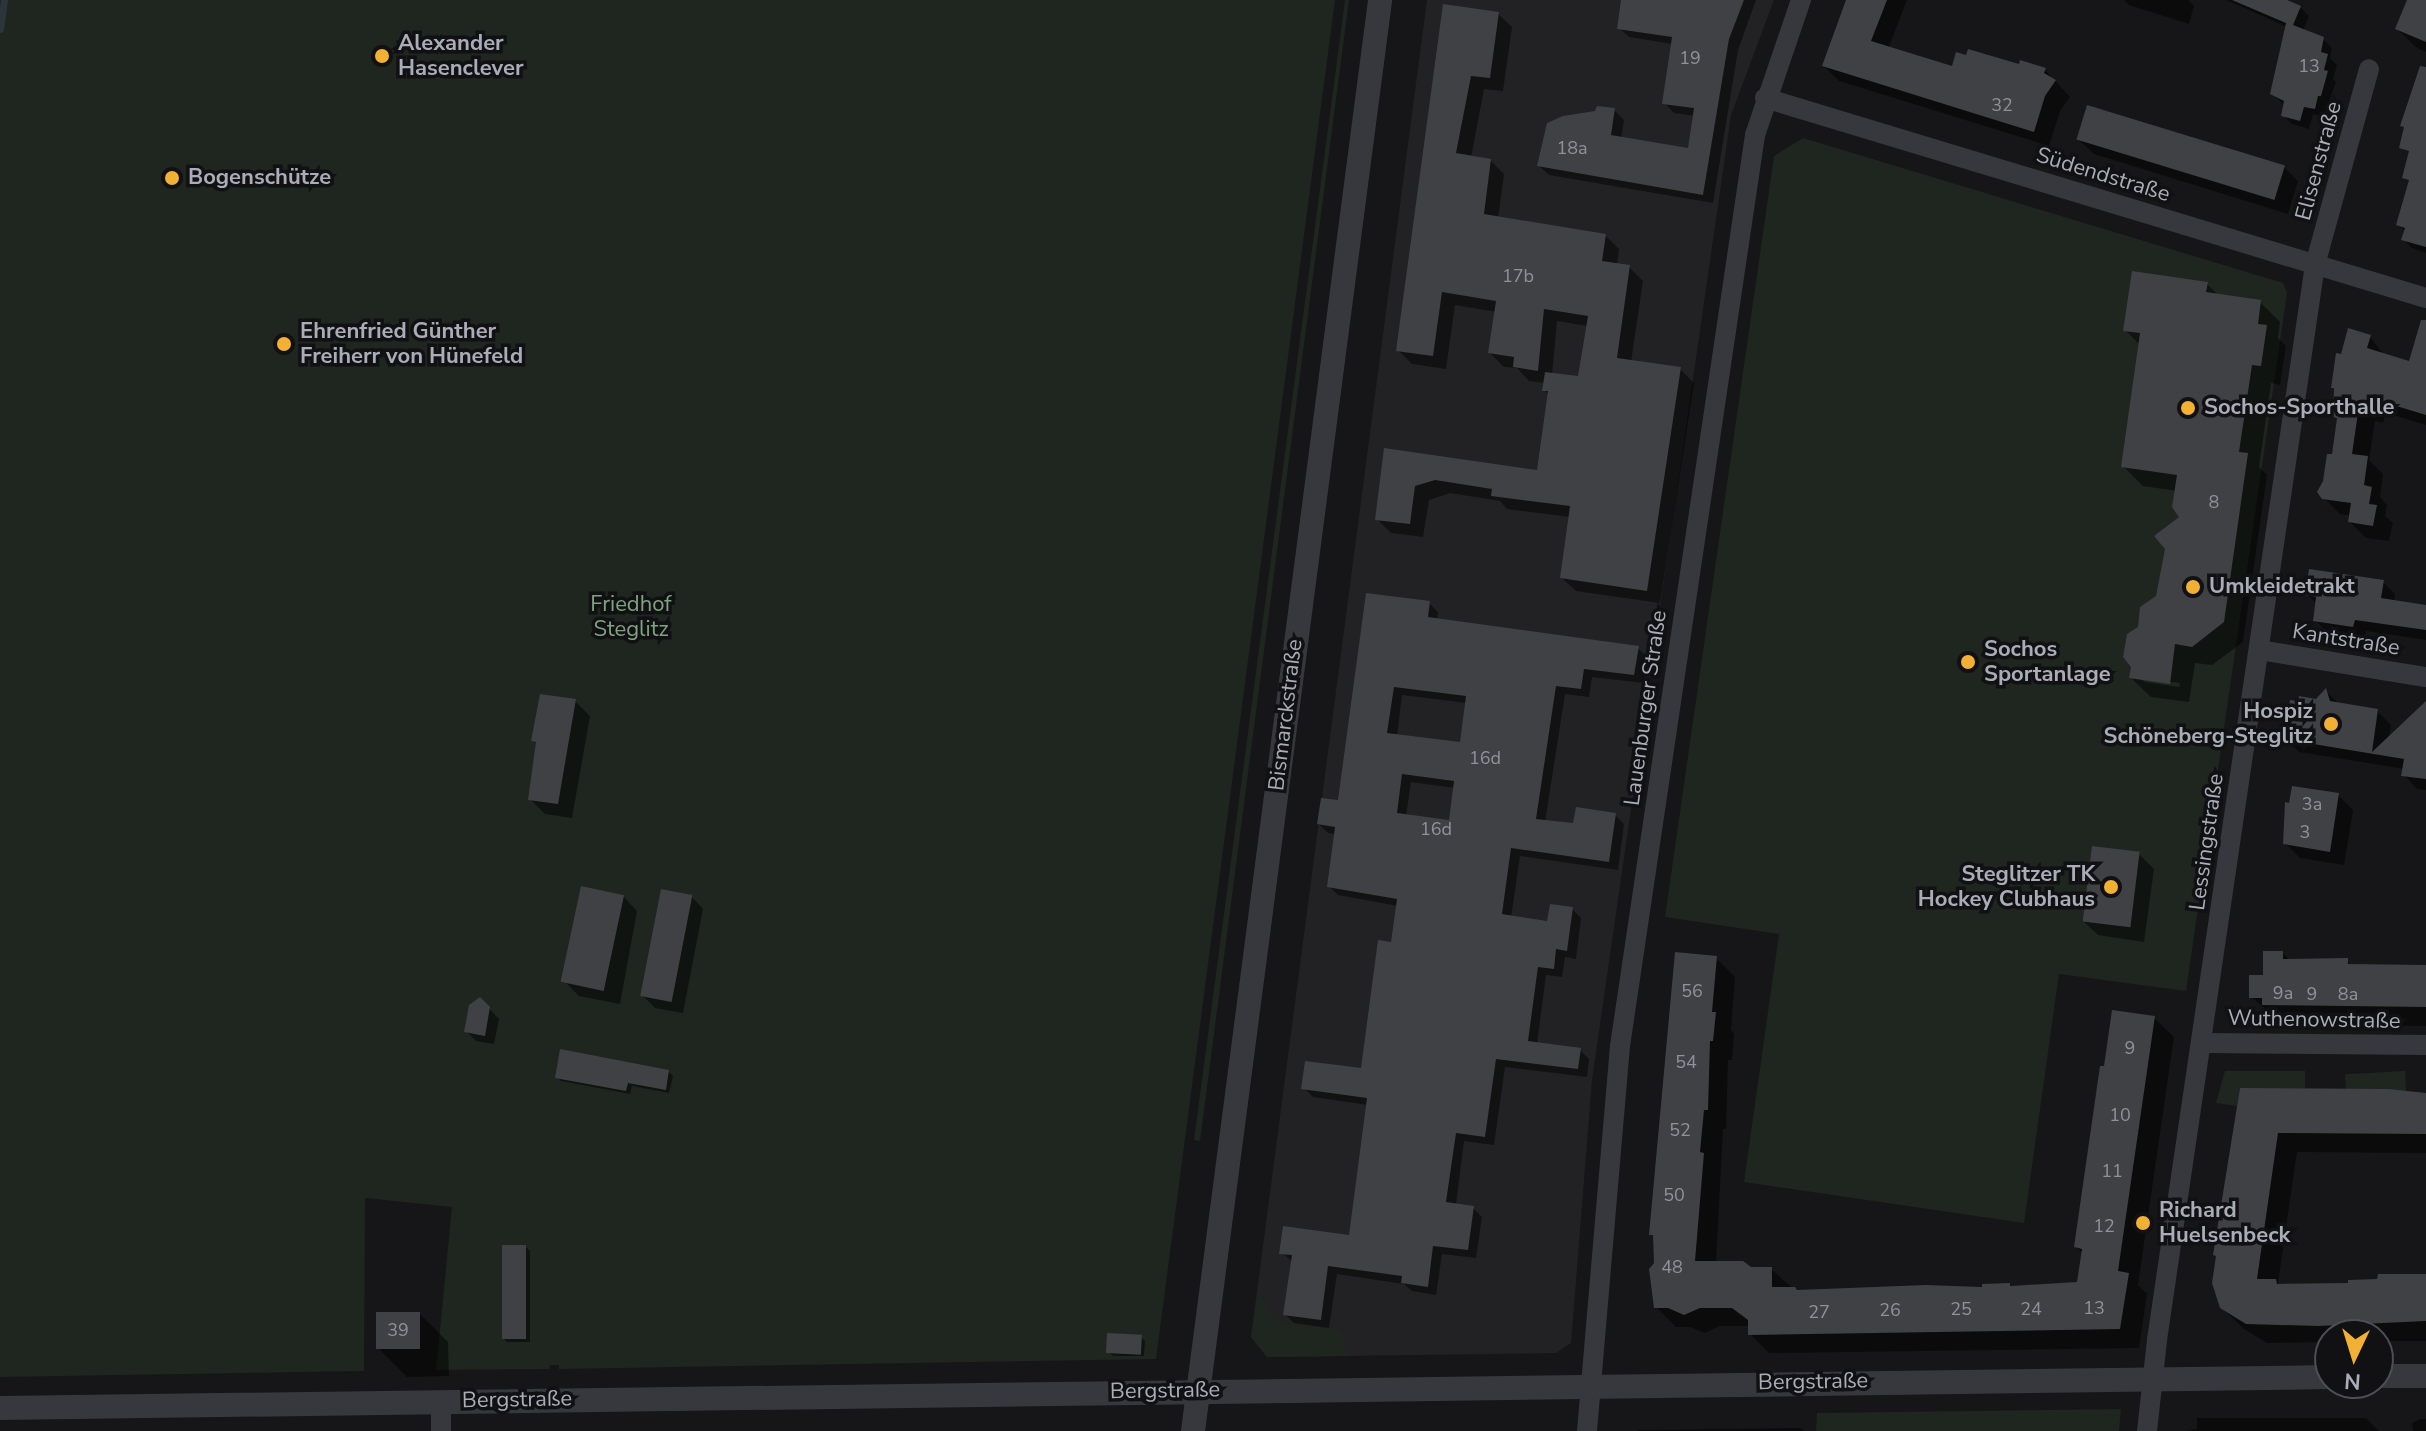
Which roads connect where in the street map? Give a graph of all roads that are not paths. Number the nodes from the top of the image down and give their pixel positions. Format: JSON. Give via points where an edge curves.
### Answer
{"nodes":[{"id":1,"x":1380,"y":0,"type":"edge"},
{"id":2,"x":1801,"y":0,"type":"edge"},
{"id":3,"x":2369,"y":69,"type":"dead end"},
{"id":4,"x":1765,"y":98,"type":"junction"},
{"id":5,"x":2315,"y":265,"type":"junction"},
{"id":6,"x":2426,"y":298,"type":"edge"},
{"id":7,"x":2259,"y":650,"type":"junction"},
{"id":8,"x":2426,"y":677,"type":"edge"},
{"id":9,"x":2201,"y":1043,"type":"junction"},
{"id":10,"x":2426,"y":1045,"type":"edge"},
{"id":11,"x":2394,"y":1376,"type":"edge"},
{"id":12,"x":2426,"y":1376,"type":"edge"},
{"id":13,"x":2314,"y":1377,"type":"edge"},
{"id":14,"x":2153,"y":1379,"type":"junction"},
{"id":15,"x":1591,"y":1384,"type":"junction"},
{"id":16,"x":1198,"y":1390,"type":"junction"},
{"id":17,"x":441,"y":1401,"type":"junction"},
{"id":18,"x":0,"y":1408,"type":"edge"},
{"id":19,"x":441,"y":1431,"type":"edge"},
{"id":20,"x":1193,"y":1431,"type":"edge"},
{"id":21,"x":1587,"y":1431,"type":"edge"},
{"id":22,"x":2147,"y":1431,"type":"edge"}],
"edges":[{"from":1,"to":16,"type":"street","name":"Bismarckstraße"},
{"from":2,"to":4,"type":"street","name":"Lauenburger Straße"},
{"from":3,"to":5,"type":"street","name":"Elisenstraße"},
{"from":4,"to":5,"type":"street","name":"Südendstraße"},
{"from":4,"to":15,"type":"street","name":"Lauenburger Straße","via":[[1755,135],[1620,1046]]},
{"from":5,"to":6,"type":"street","name":"Südendstraße"},
{"from":5,"to":7,"type":"street","name":"Lessingstraße"},
{"from":7,"to":8,"type":"street","name":"Kantstraße"},
{"from":7,"to":9,"type":"street","name":"Lessingstraße"},
{"from":9,"to":10,"type":"street","name":"Wuthenowstraße"},
{"from":9,"to":14,"type":"street","name":"Lessingstraße"},
{"from":11,"to":12,"type":"street"},
{"from":13,"to":14,"type":"street","name":"Bergstraße"},
{"from":14,"to":15,"type":"street","name":"Bergstraße"},
{"from":14,"to":22,"type":"street","name":"Lessingstraße"},
{"from":15,"to":16,"type":"street","name":"Bergstraße"},
{"from":15,"to":21,"type":"street","name":"Lauenburger Straße"},
{"from":16,"to":17,"type":"street","name":"Bergstraße"},
{"from":16,"to":20,"type":"street","name":"Bismarckstraße"},
{"from":17,"to":18,"type":"street","name":"Bergstraße"},
{"from":17,"to":19,"type":"street"}]}
